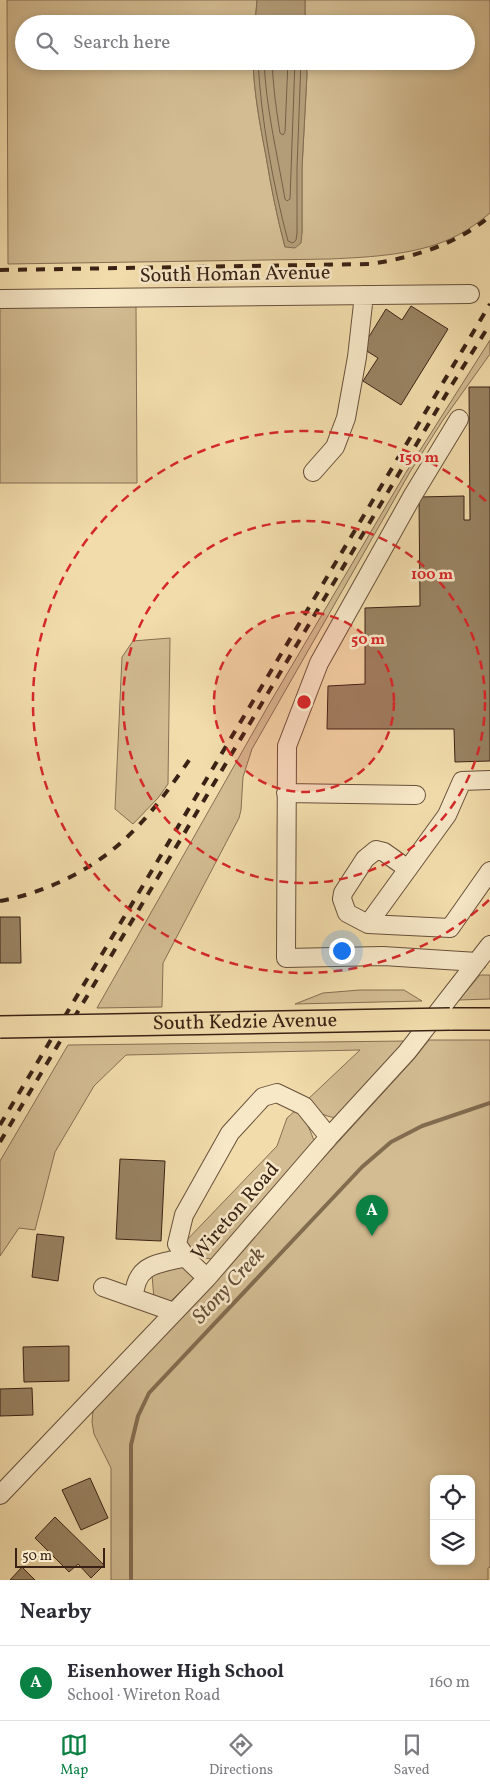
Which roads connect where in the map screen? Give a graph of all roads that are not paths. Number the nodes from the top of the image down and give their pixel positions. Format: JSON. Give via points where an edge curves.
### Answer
{"nodes":[{"id":1,"x":470,"y":294,"type":"dead end"},
{"id":2,"x":364,"y":295,"type":"junction"},
{"id":3,"x":0,"y":299,"type":"edge"},
{"id":4,"x":459,"y":419,"type":"dead end"},
{"id":5,"x":313,"y":472,"type":"dead end"},
{"id":6,"x":490,"y":780,"type":"edge"},
{"id":7,"x":286,"y":793,"type":"junction"},
{"id":8,"x":416,"y":795,"type":"dead end"},
{"id":9,"x":408,"y":869,"type":"junction"},
{"id":10,"x":490,"y":871,"type":"edge"},
{"id":11,"x":368,"y":924,"type":"junction"},
{"id":12,"x":490,"y":945,"type":"edge"},
{"id":13,"x":477,"y":962,"type":"junction"},
{"id":14,"x":490,"y":1019,"type":"edge"},
{"id":15,"x":0,"y":1027,"type":"edge"},
{"id":16,"x":329,"y":1137,"type":"junction"},
{"id":17,"x":186,"y":1257,"type":"junction"},
{"id":18,"x":207,"y":1278,"type":"junction"},
{"id":19,"x":103,"y":1287,"type":"dead end"},
{"id":20,"x":134,"y":1298,"type":"junction"},
{"id":21,"x":174,"y":1312,"type":"junction"},
{"id":22,"x":0,"y":1494,"type":"edge"}],
"edges":[{"from":1,"to":2,"type":"street","name":"South Homan Avenue"},
{"from":2,"to":3,"type":"street","name":"South Homan Avenue"},
{"from":2,"to":5,"type":"street","via":[[346,418],[335,447]]},
{"from":4,"to":7,"type":"street","via":[[319,663],[287,746]]},
{"from":6,"to":9,"type":"street","via":[[462,780],[447,815]]},
{"from":7,"to":8,"type":"street"},
{"from":7,"to":13,"type":"street","via":[[286,958],[383,956]]},
{"from":9,"to":11,"type":"street"},
{"from":9,"to":11,"type":"street","via":[[376,850],[365,859],[343,893],[342,900],[347,913]]},
{"from":10,"to":11,"type":"street","via":[[450,928]]},
{"from":12,"to":13,"type":"street","name":"Wireton Road"},
{"from":13,"to":16,"type":"street","name":"Wireton Road","via":[[407,1052]]},
{"from":14,"to":15,"type":"main road","name":"South Kedzie Avenue","bridge":true},
{"from":16,"to":17,"type":"street","via":[[304,1106],[277,1093],[263,1097],[230,1134],[184,1215],[177,1244]]},
{"from":16,"to":18,"type":"street","name":"Wireton Road"},
{"from":17,"to":18,"type":"street"},
{"from":17,"to":20,"type":"street","via":[[152,1266],[140,1273],[134,1284]]},
{"from":18,"to":21,"type":"street","name":"Wireton Road"},
{"from":19,"to":20,"type":"street"},
{"from":20,"to":21,"type":"street"},
{"from":21,"to":22,"type":"street","name":"Wireton Road"}]}
